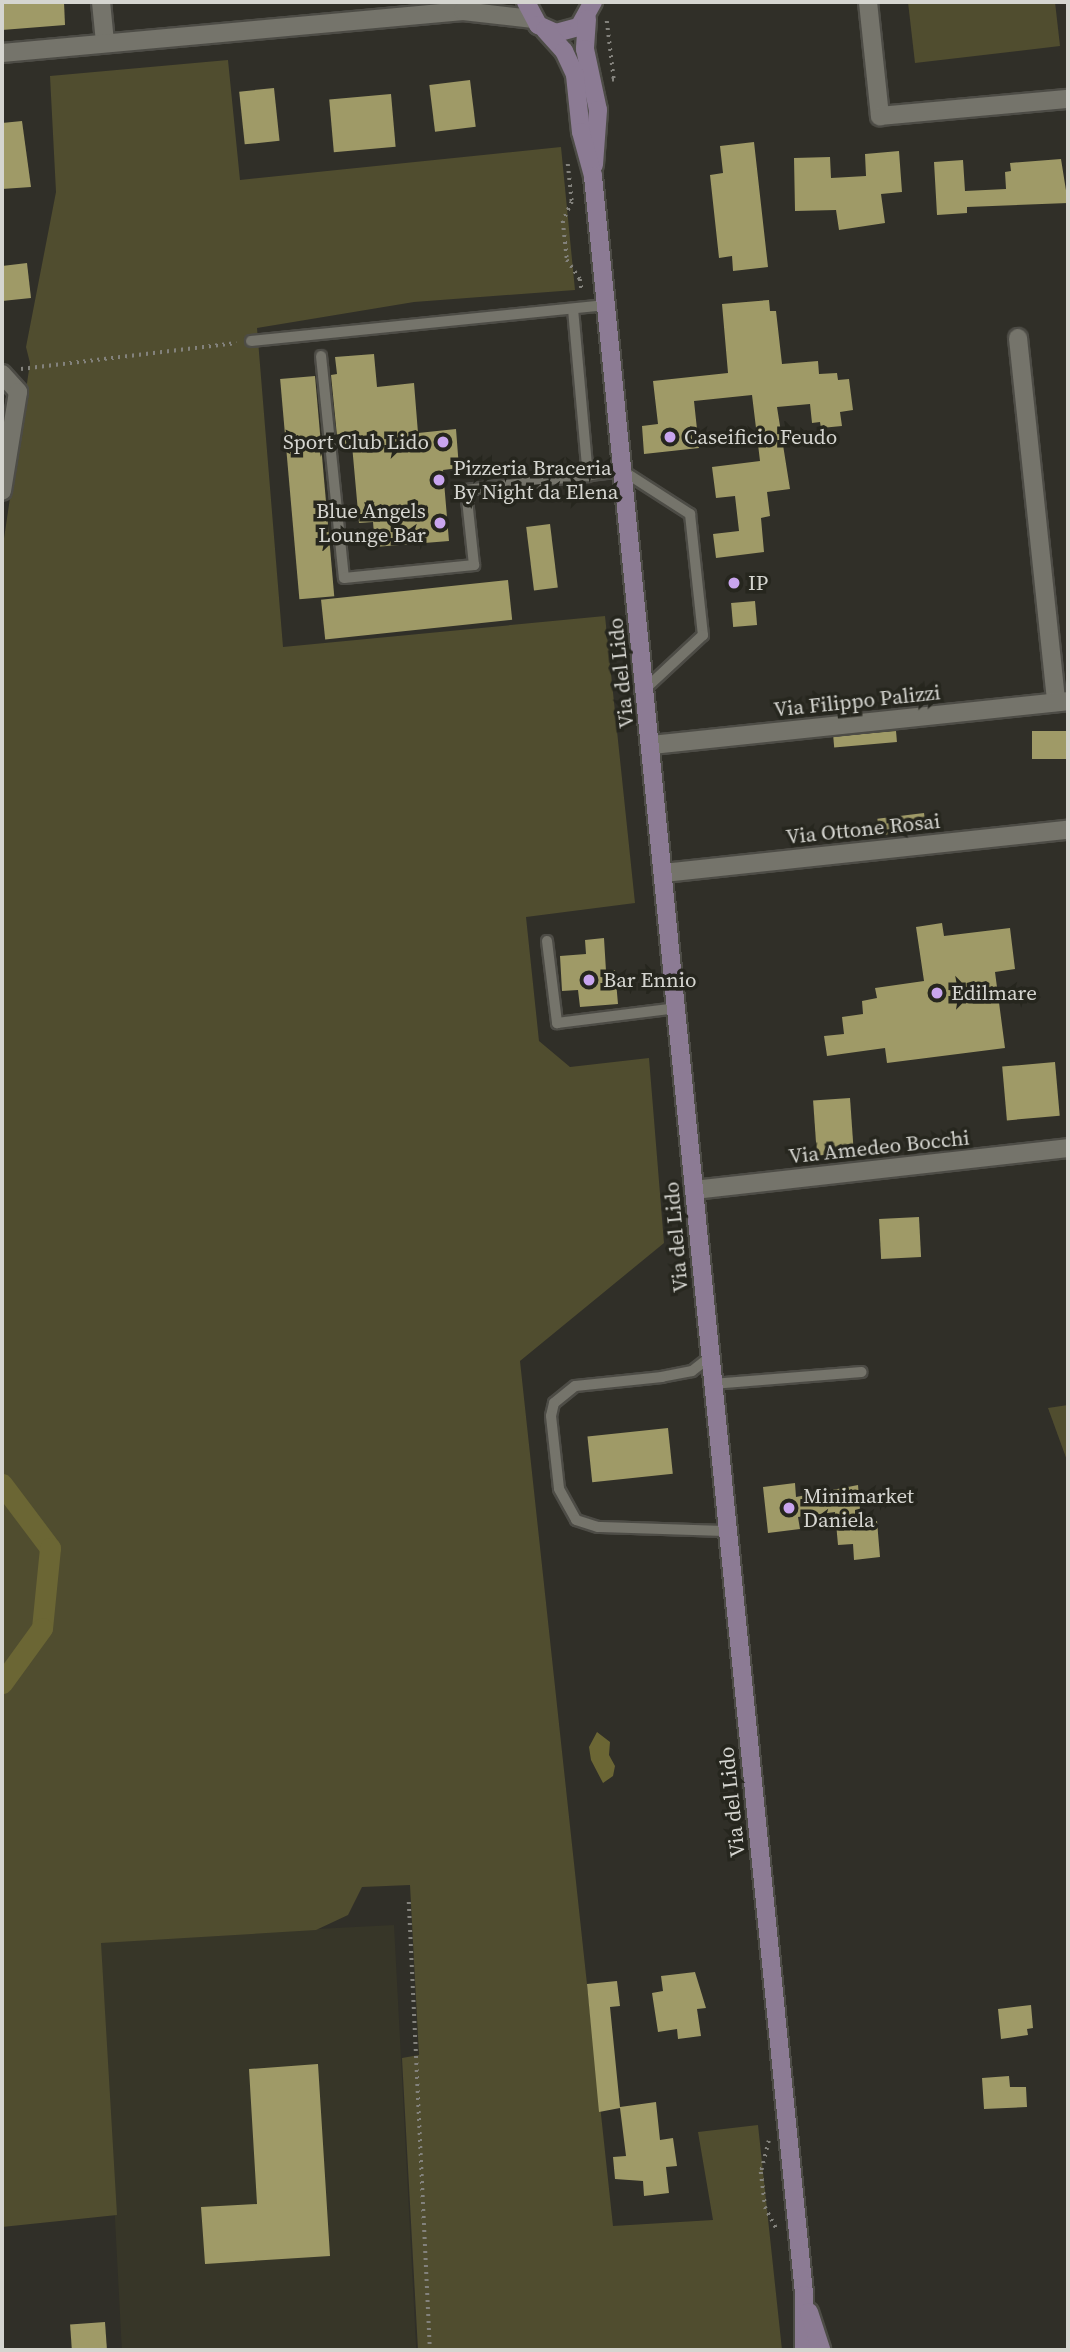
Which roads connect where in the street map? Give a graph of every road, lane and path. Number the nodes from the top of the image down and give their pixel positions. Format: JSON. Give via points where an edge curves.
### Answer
{"nodes":[{"id":1,"x":101,"y":2,"type":"edge"},
{"id":2,"x":490,"y":2,"type":"edge"},
{"id":3,"x":526,"y":2,"type":"edge"},
{"id":4,"x":868,"y":2,"type":"edge"},
{"id":5,"x":600,"y":6,"type":"edge"},
{"id":6,"x":463,"y":11,"type":"junction"},
{"id":7,"x":587,"y":19,"type":"junction"},
{"id":8,"x":539,"y":24,"type":"junction"},
{"id":9,"x":105,"y":42,"type":"junction"},
{"id":10,"x":2,"y":53,"type":"edge"},
{"id":11,"x":614,"y":80,"type":"dead end"},
{"id":12,"x":1068,"y":99,"type":"edge"},
{"id":13,"x":568,"y":160,"type":"dead end"},
{"id":14,"x":593,"y":176,"type":"junction"},
{"id":15,"x":582,"y":289,"type":"dead end"},
{"id":16,"x":606,"y":306,"type":"junction"},
{"id":17,"x":573,"y":309,"type":"junction"},
{"id":18,"x":1018,"y":338,"type":"dead end"},
{"id":19,"x":251,"y":341,"type":"joint"},
{"id":20,"x":321,"y":356,"type":"dead end"},
{"id":21,"x":9,"y":372,"type":"edge"},
{"id":22,"x":623,"y":471,"type":"junction"},
{"id":23,"x":588,"y":476,"type":"junction"},
{"id":24,"x":2,"y":491,"type":"edge"},
{"id":25,"x":645,"y":690,"type":"junction"},
{"id":26,"x":1062,"y":702,"type":"edge"},
{"id":27,"x":651,"y":746,"type":"junction"},
{"id":28,"x":1068,"y":830,"type":"edge"},
{"id":29,"x":663,"y":873,"type":"junction"},
{"id":30,"x":547,"y":941,"type":"dead end"},
{"id":31,"x":677,"y":1008,"type":"junction"},
{"id":32,"x":1068,"y":1148,"type":"edge"},
{"id":33,"x":694,"y":1190,"type":"junction"},
{"id":34,"x":710,"y":1357,"type":"junction"},
{"id":35,"x":862,"y":1372,"type":"dead end"},
{"id":36,"x":712,"y":1384,"type":"junction"},
{"id":37,"x":727,"y":1531,"type":"junction"},
{"id":38,"x":409,"y":1902,"type":"dead end"},
{"id":39,"x":804,"y":2295,"type":"junction"},
{"id":40,"x":430,"y":2350,"type":"edge"},
{"id":41,"x":803,"y":2350,"type":"edge"},
{"id":42,"x":821,"y":2350,"type":"edge"}],
"edges":[{"from":1,"to":9,"type":"street"},
{"from":2,"to":6,"type":"street"},
{"from":3,"to":8,"type":"main road","name":"Via del Lido"},
{"from":4,"to":12,"type":"street","via":[[880,116]]},
{"from":5,"to":7,"type":"main road","name":"Via del Lido"},
{"from":5,"to":11,"type":"path"},
{"from":6,"to":8,"type":"street"},
{"from":6,"to":9,"type":"street"},
{"from":7,"to":8,"type":"main road","via":[[568,32]]},
{"from":7,"to":14,"type":"main road","name":"Via del Lido","via":[[585,49],[598,110]]},
{"from":8,"to":14,"type":"main road","name":"Via del Lido","via":[[564,51],[575,75],[581,132]]},
{"from":9,"to":10,"type":"street"},
{"from":13,"to":15,"type":"path","via":[[572,202],[563,221],[567,260]]},
{"from":14,"to":16,"type":"main road","name":"Via del Lido"},
{"from":16,"to":17,"type":"lane"},
{"from":16,"to":22,"type":"main road","name":"Via del Lido"},
{"from":17,"to":19,"type":"lane"},
{"from":17,"to":23,"type":"lane"},
{"from":18,"to":26,"type":"street"},
{"from":19,"to":21,"type":"path"},
{"from":20,"to":23,"type":"lane","via":[[344,578],[474,565],[466,490]]},
{"from":21,"to":24,"type":"street","via":[[18,391]]},
{"from":22,"to":23,"type":"lane"},
{"from":22,"to":25,"type":"main road","name":"Via del Lido"},
{"from":22,"to":25,"type":"lane","via":[[690,514],[703,635]]},
{"from":25,"to":27,"type":"main road","name":"Via del Lido"},
{"from":26,"to":27,"type":"street","name":"Via Filippo Palizzi"},
{"from":27,"to":29,"type":"main road","name":"Via del Lido"},
{"from":28,"to":29,"type":"street","name":"Via Ottone Rosai"},
{"from":29,"to":31,"type":"main road","name":"Via del Lido"},
{"from":30,"to":31,"type":"lane","via":[[557,1023]]},
{"from":31,"to":33,"type":"main road","name":"Via del Lido"},
{"from":32,"to":33,"type":"street","name":"Via Amedeo Bocchi"},
{"from":33,"to":34,"type":"main road","name":"Via del Lido"},
{"from":34,"to":36,"type":"main road","name":"Via del Lido"},
{"from":34,"to":37,"type":"lane","via":[[692,1371],[575,1386],[554,1403],[551,1416],[559,1489],[576,1520],[598,1527]]},
{"from":35,"to":36,"type":"lane"},
{"from":36,"to":37,"type":"main road","name":"Via del Lido"},
{"from":37,"to":39,"type":"main road","name":"Via del Lido"},
{"from":38,"to":40,"type":"path"},
{"from":39,"to":41,"type":"main road","name":"Via del Lido"},
{"from":39,"to":42,"type":"main road","name":"Via del Lido"}]}
